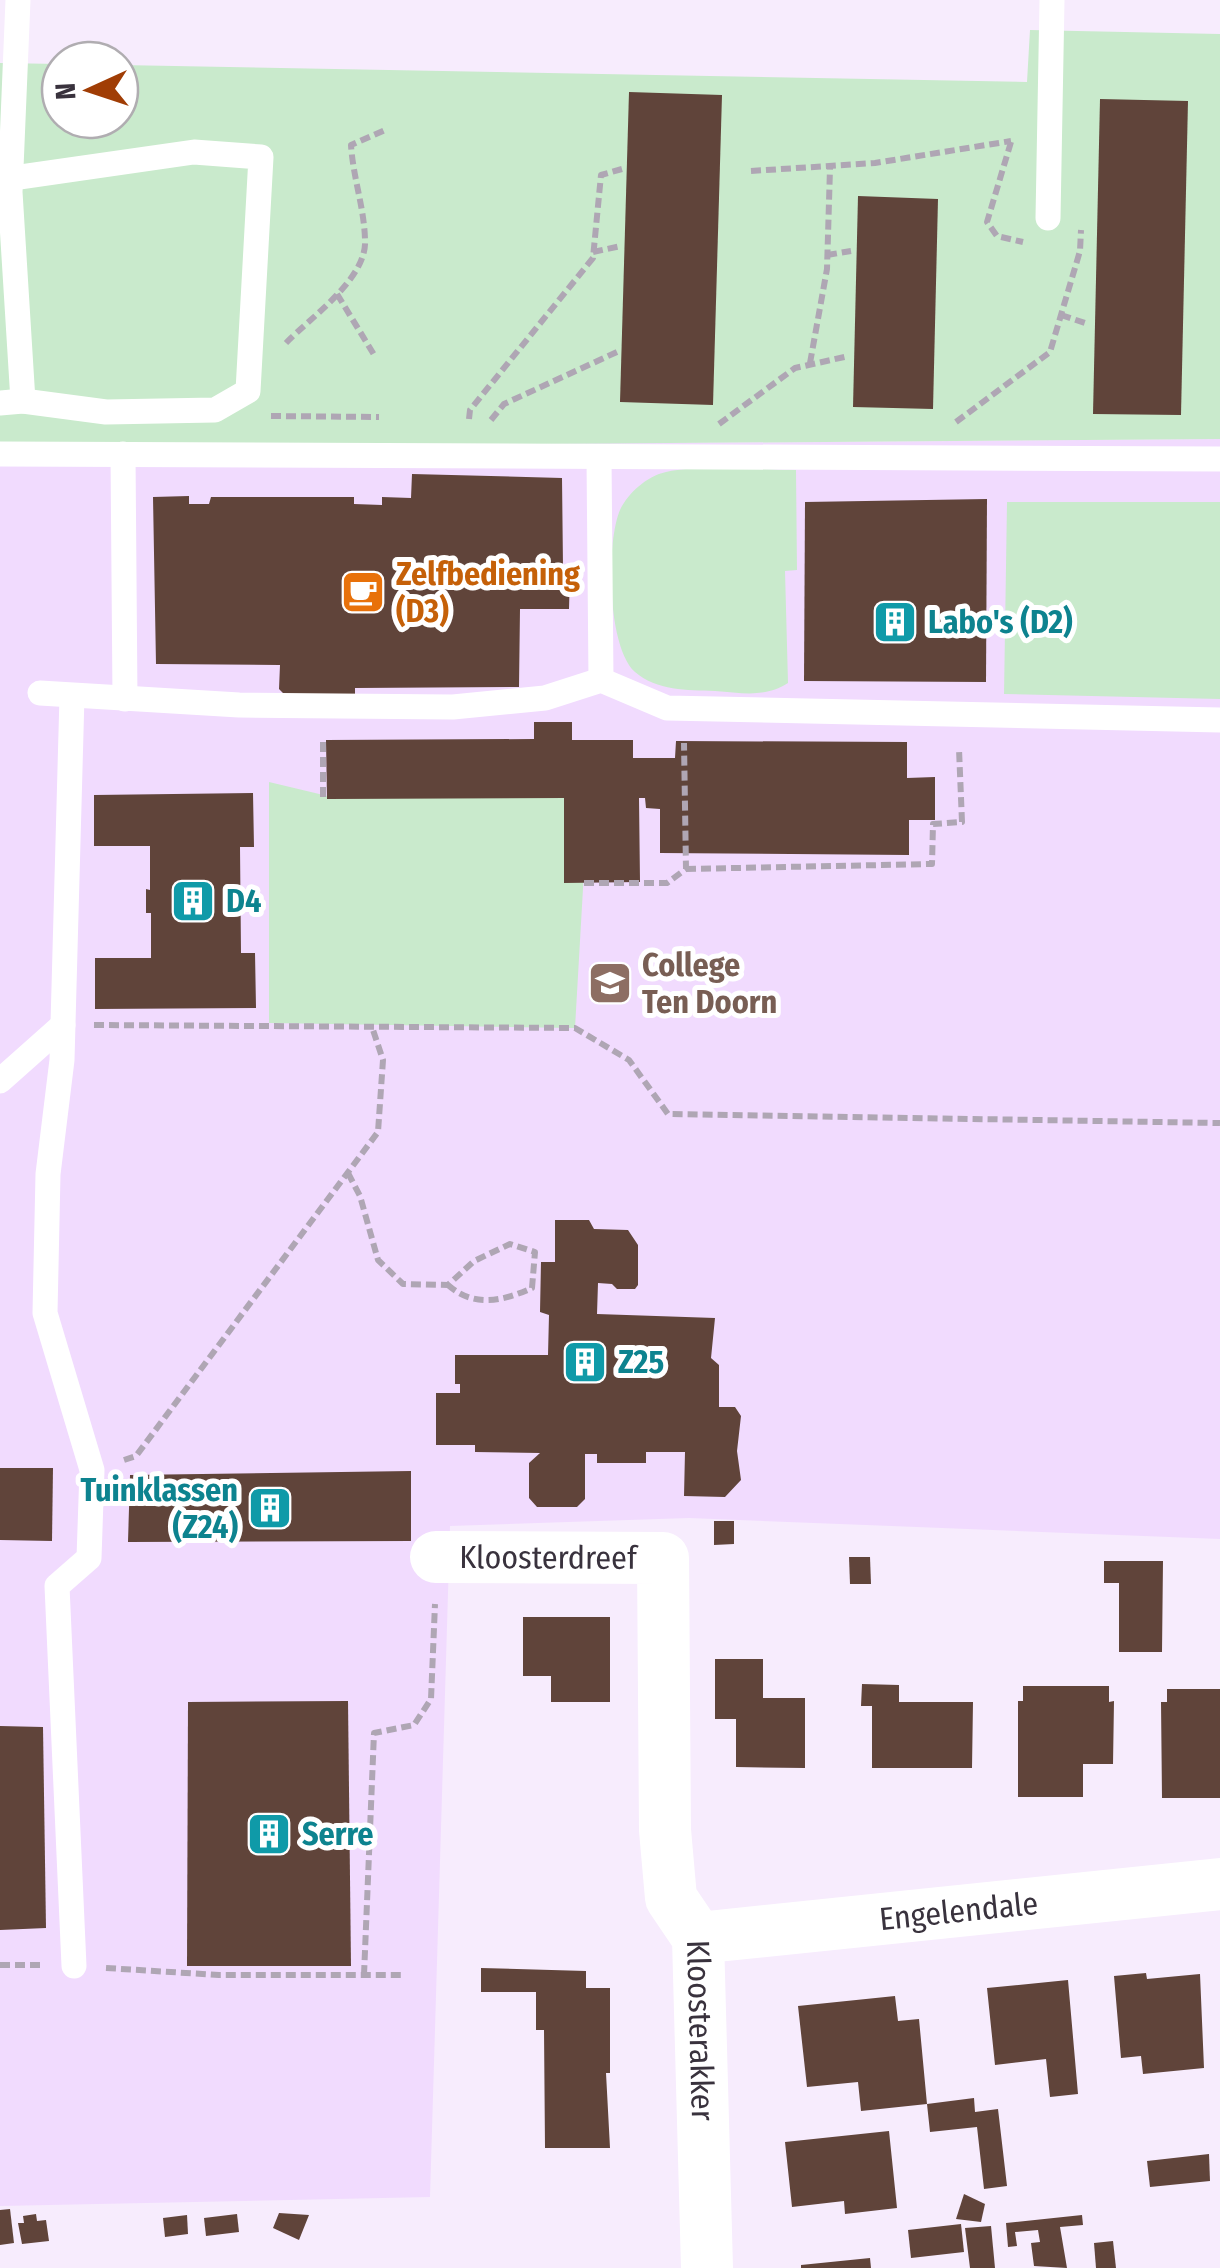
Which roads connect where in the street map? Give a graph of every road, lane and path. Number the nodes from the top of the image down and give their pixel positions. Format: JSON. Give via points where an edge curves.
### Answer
{"nodes":[{"id":1,"x":18,"y":0,"type":"edge"},
{"id":2,"x":1052,"y":0,"type":"edge"},
{"id":3,"x":385,"y":130,"type":"dead end"},
{"id":4,"x":1012,"y":141,"type":"dead end"},
{"id":5,"x":830,"y":168,"type":"junction"},
{"id":6,"x":622,"y":169,"type":"dead end"},
{"id":7,"x":751,"y":171,"type":"dead end"},
{"id":8,"x":5,"y":179,"type":"edge"},
{"id":9,"x":1082,"y":214,"type":"dead end"},
{"id":10,"x":1048,"y":218,"type":"dead end"},
{"id":11,"x":621,"y":246,"type":"dead end"},
{"id":12,"x":852,"y":251,"type":"dead end"},
{"id":13,"x":593,"y":252,"type":"junction"},
{"id":14,"x":827,"y":254,"type":"junction"},
{"id":15,"x":336,"y":294,"type":"junction"},
{"id":16,"x":1061,"y":315,"type":"junction"},
{"id":17,"x":1088,"y":324,"type":"dead end"},
{"id":18,"x":250,"y":348,"type":"junction"},
{"id":19,"x":618,"y":351,"type":"dead end"},
{"id":20,"x":849,"y":356,"type":"dead end"},
{"id":21,"x":376,"y":358,"type":"dead end"},
{"id":22,"x":810,"y":363,"type":"junction"},
{"id":23,"x":12,"y":402,"type":"edge"},
{"id":24,"x":470,"y":419,"type":"dead end"},
{"id":25,"x":491,"y":420,"type":"dead end"},
{"id":26,"x":718,"y":424,"type":"dead end"},
{"id":27,"x":953,"y":431,"type":"dead end"},
{"id":28,"x":0,"y":454,"type":"edge"},
{"id":29,"x":123,"y":454,"type":"junction"},
{"id":30,"x":598,"y":458,"type":"junction"},
{"id":31,"x":1220,"y":459,"type":"edge"},
{"id":32,"x":601,"y":680,"type":"junction"},
{"id":33,"x":40,"y":693,"type":"dead end"},
{"id":34,"x":72,"y":696,"type":"junction"},
{"id":35,"x":126,"y":698,"type":"junction"},
{"id":36,"x":323,"y":705,"type":"junction"},
{"id":37,"x":681,"y":707,"type":"junction"},
{"id":38,"x":956,"y":716,"type":"junction"},
{"id":39,"x":1220,"y":720,"type":"edge"},
{"id":40,"x":323,"y":797,"type":"dead end"},
{"id":41,"x":686,"y":869,"type":"junction"},
{"id":42,"x":584,"y":883,"type":"dead end"},
{"id":43,"x":63,"y":1025,"type":"junction"},
{"id":44,"x":372,"y":1027,"type":"junction"},
{"id":45,"x":0,"y":1081,"type":"edge"},
{"id":46,"x":1220,"y":1123,"type":"edge"},
{"id":47,"x":348,"y":1174,"type":"junction"},
{"id":48,"x":448,"y":1285,"type":"junction"},
{"id":49,"x":92,"y":1470,"type":"junction"},
{"id":50,"x":436,"y":1557,"type":"joint"},
{"id":51,"x":663,"y":1558,"type":"joint"},
{"id":52,"x":1220,"y":1884,"type":"edge"},
{"id":53,"x":698,"y":1938,"type":"junction"},
{"id":54,"x":74,"y":1966,"type":"joint"},
{"id":55,"x":364,"y":1975,"type":"junction"},
{"id":56,"x":403,"y":1976,"type":"dead end"},
{"id":57,"x":707,"y":2268,"type":"edge"}],
"edges":[{"from":1,"to":8,"type":"lane"},
{"from":2,"to":10,"type":"lane"},
{"from":3,"to":15,"type":"path","via":[[351,145],[366,242],[363,259]]},
{"from":4,"to":5,"type":"path"},
{"from":5,"to":7,"type":"path"},
{"from":5,"to":14,"type":"path"},
{"from":6,"to":13,"type":"path","via":[[600,175]]},
{"from":8,"to":18,"type":"lane","via":[[194,152],[261,157]]},
{"from":8,"to":23,"type":"lane"},
{"from":9,"to":16,"type":"path","via":[[1080,251]]},
{"from":11,"to":13,"type":"path"},
{"from":12,"to":14,"type":"path"},
{"from":13,"to":24,"type":"path","via":[[470,410]]},
{"from":14,"to":22,"type":"path"},
{"from":15,"to":18,"type":"path","via":[[285,344]]},
{"from":15,"to":21,"type":"path"},
{"from":16,"to":17,"type":"path"},
{"from":16,"to":27,"type":"path","via":[[1050,352],[953,424]]},
{"from":18,"to":23,"type":"lane","via":[[248,391],[215,410],[106,412]]},
{"from":19,"to":25,"type":"path","via":[[504,404]]},
{"from":20,"to":22,"type":"path"},
{"from":22,"to":26,"type":"path"},
{"from":28,"to":29,"type":"lane"},
{"from":29,"to":30,"type":"lane"},
{"from":29,"to":35,"type":"lane"},
{"from":30,"to":31,"type":"lane"},
{"from":30,"to":32,"type":"lane"},
{"from":32,"to":36,"type":"lane","via":[[545,698],[472,705]]},
{"from":32,"to":37,"type":"lane","via":[[667,708]]},
{"from":33,"to":34,"type":"lane"},
{"from":34,"to":35,"type":"lane"},
{"from":34,"to":43,"type":"lane"},
{"from":35,"to":36,"type":"lane"},
{"from":36,"to":40,"type":"path"},
{"from":37,"to":38,"type":"lane"},
{"from":37,"to":41,"type":"path"},
{"from":38,"to":39,"type":"lane"},
{"from":38,"to":41,"type":"path","via":[[962,822],[932,824],[932,864]]},
{"from":41,"to":42,"type":"path","via":[[667,883]]},
{"from":43,"to":44,"type":"path"},
{"from":43,"to":45,"type":"lane"},
{"from":43,"to":49,"type":"lane","via":[[48,1174],[45,1313]]},
{"from":44,"to":46,"type":"path","via":[[575,1028],[630,1060],[668,1114]]},
{"from":44,"to":47,"type":"path","via":[[383,1060],[378,1132]]},
{"from":47,"to":48,"type":"path","via":[[378,1260],[403,1284]]},
{"from":47,"to":49,"type":"path","via":[[136,1456]]},
{"from":48,"to":48,"type":"path","via":[[510,1244],[535,1252],[532,1288],[500,1303],[460,1295]]},
{"from":49,"to":54,"type":"lane","via":[[89,1558],[57,1586]]},
{"from":50,"to":51,"type":"street","name":"Kloosterdreef"},
{"from":50,"to":55,"type":"path","via":[[431,1700],[414,1725],[374,1733]]},
{"from":51,"to":53,"type":"street","name":"Kloosterakker","via":[[671,1898]]},
{"from":52,"to":53,"type":"street","name":"Engelendale"},
{"from":53,"to":57,"type":"street","name":"Kloosterakker"},
{"from":54,"to":55,"type":"path","via":[[219,1976]]},
{"from":55,"to":56,"type":"path"}]}
